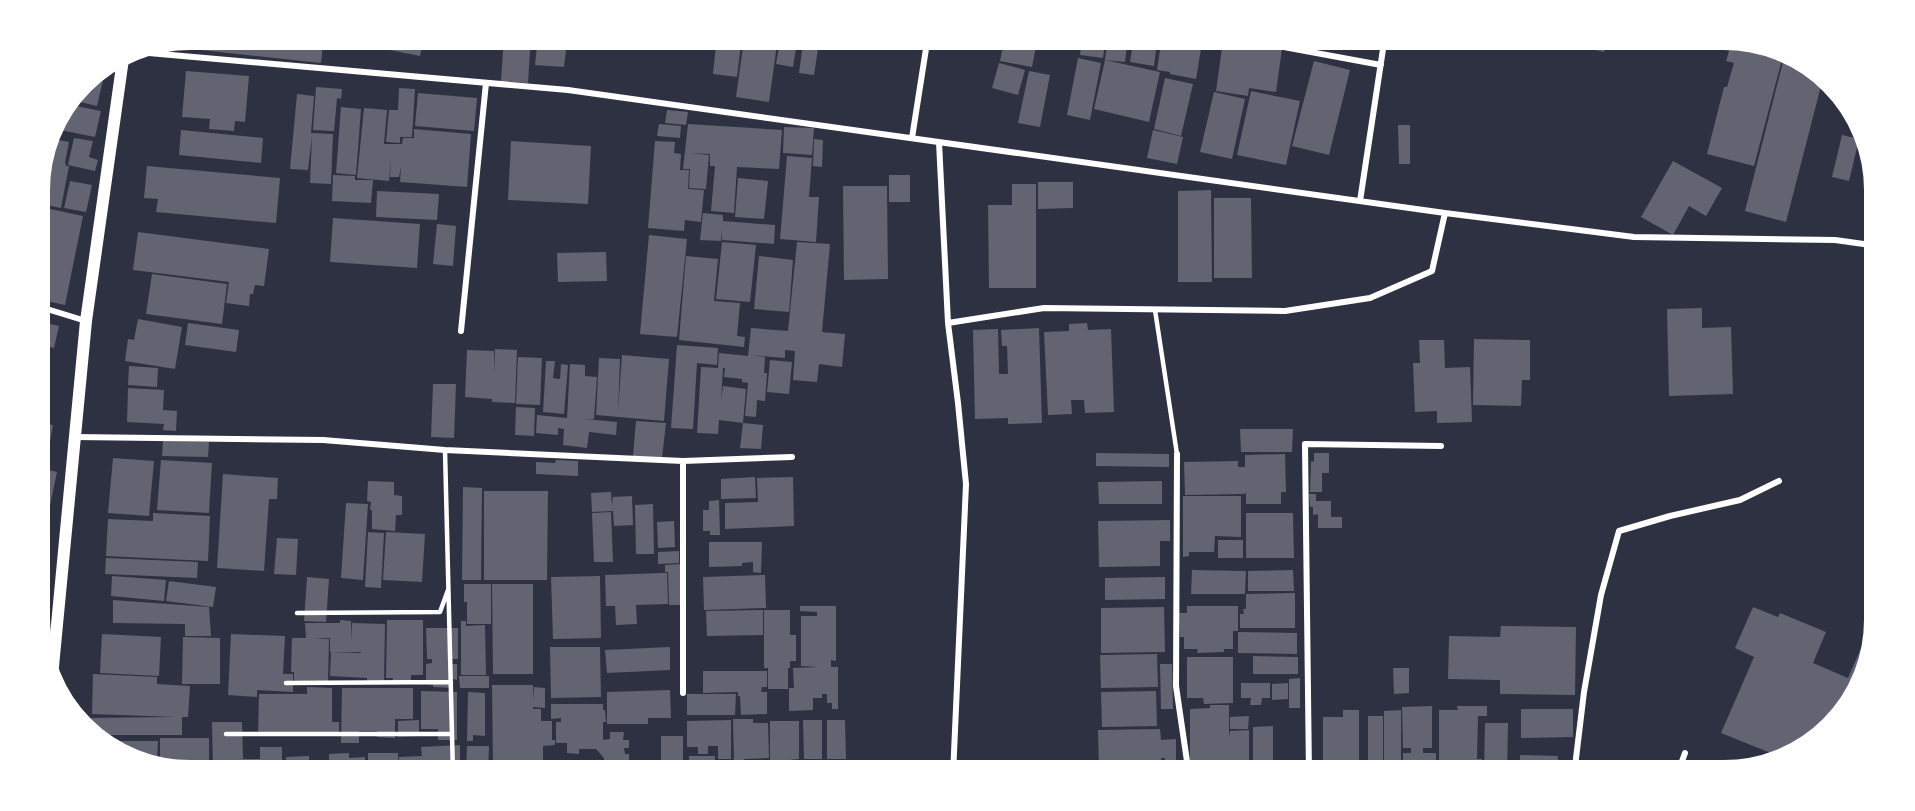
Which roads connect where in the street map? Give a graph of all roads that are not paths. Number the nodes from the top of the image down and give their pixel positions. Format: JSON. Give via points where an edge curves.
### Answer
{"nodes":[{"id":1,"x":1280,"y":46,"type":"edge"},
{"id":2,"x":1384,"y":46,"type":"edge"},
{"id":3,"x":926,"y":47,"type":"edge"},
{"id":4,"x":145,"y":54,"type":"edge"},
{"id":5,"x":123,"y":63,"type":"edge"},
{"id":6,"x":1381,"y":65,"type":"junction"},
{"id":7,"x":486,"y":83,"type":"junction"},
{"id":8,"x":912,"y":138,"type":"junction"},
{"id":9,"x":939,"y":142,"type":"junction"},
{"id":10,"x":1360,"y":201,"type":"junction"},
{"id":11,"x":1444,"y":213,"type":"junction"},
{"id":12,"x":1868,"y":245,"type":"edge"},
{"id":13,"x":47,"y":309,"type":"edge"},
{"id":14,"x":1155,"y":310,"type":"junction"},
{"id":15,"x":86,"y":321,"type":"junction"},
{"id":16,"x":948,"y":323,"type":"junction"},
{"id":17,"x":461,"y":332,"type":"dead end"},
{"id":18,"x":75,"y":437,"type":"junction"},
{"id":19,"x":1441,"y":446,"type":"dead end"},
{"id":20,"x":445,"y":450,"type":"junction"},
{"id":21,"x":1177,"y":454,"type":"joint"},
{"id":22,"x":792,"y":457,"type":"dead end"},
{"id":23,"x":683,"y":461,"type":"junction"},
{"id":24,"x":1779,"y":481,"type":"dead end"},
{"id":25,"x":449,"y":588,"type":"junction"},
{"id":26,"x":297,"y":613,"type":"dead end"},
{"id":27,"x":53,"y":664,"type":"edge"},
{"id":28,"x":451,"y":682,"type":"junction"},
{"id":29,"x":286,"y":683,"type":"dead end"},
{"id":30,"x":683,"y":693,"type":"dead end"},
{"id":31,"x":226,"y":734,"type":"dead end"},
{"id":32,"x":452,"y":734,"type":"junction"},
{"id":33,"x":1685,"y":753,"type":"dead end"},
{"id":34,"x":453,"y":764,"type":"edge"},
{"id":35,"x":953,"y":764,"type":"edge"},
{"id":36,"x":1187,"y":764,"type":"edge"},
{"id":37,"x":1309,"y":764,"type":"edge"},
{"id":38,"x":1575,"y":764,"type":"edge"},
{"id":39,"x":1681,"y":764,"type":"edge"}],
"edges":[{"from":1,"to":6,"type":"street"},
{"from":2,"to":6,"type":"street"},
{"from":3,"to":8,"type":"street"},
{"from":4,"to":7,"type":"street"},
{"from":5,"to":15,"type":"main road"},
{"from":6,"to":10,"type":"street"},
{"from":7,"to":8,"type":"street","via":[[568,90]]},
{"from":7,"to":17,"type":"street"},
{"from":8,"to":9,"type":"street"},
{"from":9,"to":10,"type":"street"},
{"from":9,"to":16,"type":"street"},
{"from":10,"to":11,"type":"street"},
{"from":11,"to":12,"type":"street","via":[[1634,237],[1835,240]]},
{"from":11,"to":14,"type":"street","via":[[1432,272],[1370,298],[1285,311]]},
{"from":13,"to":15,"type":"street"},
{"from":14,"to":16,"type":"street","via":[[1044,308]]},
{"from":14,"to":21,"type":"lane"},
{"from":15,"to":18,"type":"main road"},
{"from":16,"to":35,"type":"street","via":[[966,483]]},
{"from":18,"to":20,"type":"street","via":[[323,440]]},
{"from":18,"to":27,"type":"main road"},
{"from":19,"to":37,"type":"street","via":[[1305,444]]},
{"from":20,"to":23,"type":"street"},
{"from":20,"to":25,"type":"lane"},
{"from":21,"to":36,"type":"street","via":[[1176,686]]},
{"from":22,"to":23,"type":"street"},
{"from":23,"to":30,"type":"street"},
{"from":24,"to":38,"type":"street","via":[[1740,500],[1619,531],[1601,595]]},
{"from":25,"to":26,"type":"lane","via":[[440,612]]},
{"from":25,"to":28,"type":"lane"},
{"from":28,"to":29,"type":"lane"},
{"from":28,"to":32,"type":"lane"},
{"from":31,"to":32,"type":"lane"},
{"from":32,"to":34,"type":"lane"},
{"from":33,"to":39,"type":"street"}]}
